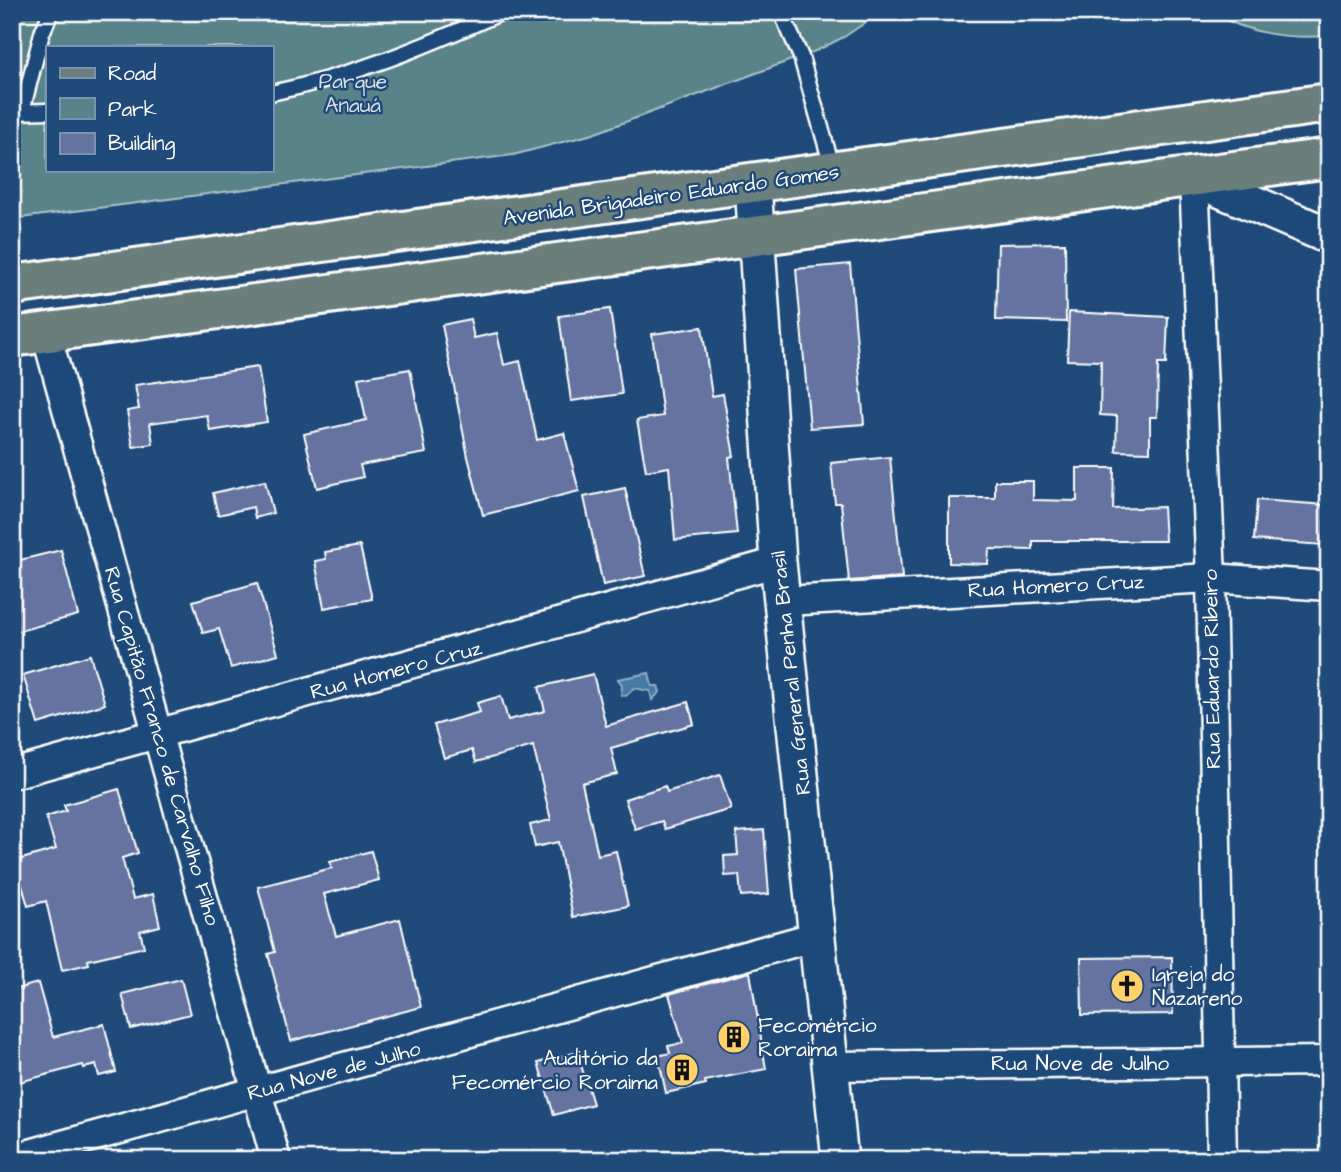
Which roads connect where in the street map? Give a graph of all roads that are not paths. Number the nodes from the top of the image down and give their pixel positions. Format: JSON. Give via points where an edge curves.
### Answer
{"nodes":[{"id":1,"x":51,"y":12,"type":"edge"},
{"id":2,"x":502,"y":12,"type":"edge"},
{"id":3,"x":781,"y":12,"type":"edge"},
{"id":4,"x":273,"y":93,"type":"edge"},
{"id":5,"x":1329,"y":103,"type":"edge"},
{"id":6,"x":46,"y":111,"type":"edge"},
{"id":7,"x":17,"y":112,"type":"edge"},
{"id":8,"x":1329,"y":158,"type":"edge"},
{"id":9,"x":833,"y":172,"type":"junction"},
{"id":10,"x":1194,"y":178,"type":"junction"},
{"id":11,"x":753,"y":184,"type":"junction"},
{"id":12,"x":757,"y":236,"type":"junction"},
{"id":13,"x":1329,"y":236,"type":"edge"},
{"id":14,"x":12,"y":285,"type":"edge"},
{"id":15,"x":29,"y":335,"type":"edge"},
{"id":16,"x":778,"y":562,"type":"junction"},
{"id":17,"x":1211,"y":578,"type":"junction"},
{"id":18,"x":1329,"y":586,"type":"edge"},
{"id":19,"x":783,"y":601,"type":"junction"},
{"id":20,"x":159,"y":734,"type":"junction"},
{"id":21,"x":12,"y":774,"type":"edge"},
{"id":22,"x":817,"y":936,"type":"junction"},
{"id":23,"x":1329,"y":1061,"type":"edge"},
{"id":24,"x":1220,"y":1062,"type":"junction"},
{"id":25,"x":832,"y":1066,"type":"junction"},
{"id":26,"x":258,"y":1092,"type":"junction"},
{"id":27,"x":12,"y":1159,"type":"edge"},
{"id":28,"x":276,"y":1160,"type":"edge"},
{"id":29,"x":840,"y":1160,"type":"edge"},
{"id":30,"x":1222,"y":1160,"type":"edge"}],
"edges":[{"from":1,"to":7,"type":"lane"},
{"from":2,"to":4,"type":"lane","via":[[393,60]]},
{"from":3,"to":9,"type":"lane","via":[[801,57]]},
{"from":5,"to":9,"type":"main road","name":"Avenida Brigadeiro Eduardo Gomes"},
{"from":6,"to":7,"type":"lane"},
{"from":8,"to":10,"type":"main road"},
{"from":9,"to":11,"type":"main road","name":"Avenida Brigadeiro Eduardo Gomes"},
{"from":10,"to":12,"type":"main road"},
{"from":10,"to":13,"type":"street"},
{"from":10,"to":17,"type":"street","name":"Rua Eduardo Ribeiro"},
{"from":11,"to":12,"type":"street","name":"Rua General Penha Brasil"},
{"from":11,"to":14,"type":"main road","name":"Avenida Brigadeiro Eduardo Gomes"},
{"from":12,"to":15,"type":"main road"},
{"from":12,"to":16,"type":"street","name":"Rua General Penha Brasil"},
{"from":15,"to":20,"type":"street","name":"Rua Capitão Franco de Carvalho Filho"},
{"from":16,"to":19,"type":"street","name":"Rua General Penha Brasil"},
{"from":16,"to":20,"type":"street","name":"Rua Homero Cruz"},
{"from":17,"to":18,"type":"street","name":"Rua Homero Cruz"},
{"from":17,"to":19,"type":"street","name":"Rua Homero Cruz"},
{"from":17,"to":24,"type":"street","name":"Rua Eduardo Ribeiro"},
{"from":19,"to":22,"type":"street","name":"Rua General Penha Brasil"},
{"from":20,"to":21,"type":"street","name":"Rua Homero Cruz"},
{"from":20,"to":26,"type":"street","name":"Rua Capitão Franco de Carvalho Filho"},
{"from":22,"to":25,"type":"street","name":"Rua General Penha Brasil"},
{"from":22,"to":26,"type":"street","name":"Rua Nove de Julho"},
{"from":23,"to":24,"type":"street","name":"Rua Nove de Julho"},
{"from":24,"to":25,"type":"street","name":"Rua Nove de Julho"},
{"from":24,"to":30,"type":"street","name":"Rua Eduardo Ribeiro"},
{"from":25,"to":29,"type":"street","name":"Rua General Penha Brasil"},
{"from":26,"to":27,"type":"street","name":"Rua Nove de Julho"},
{"from":26,"to":28,"type":"street","name":"Rua Capitão Franco de Carvalho Filho"}]}
